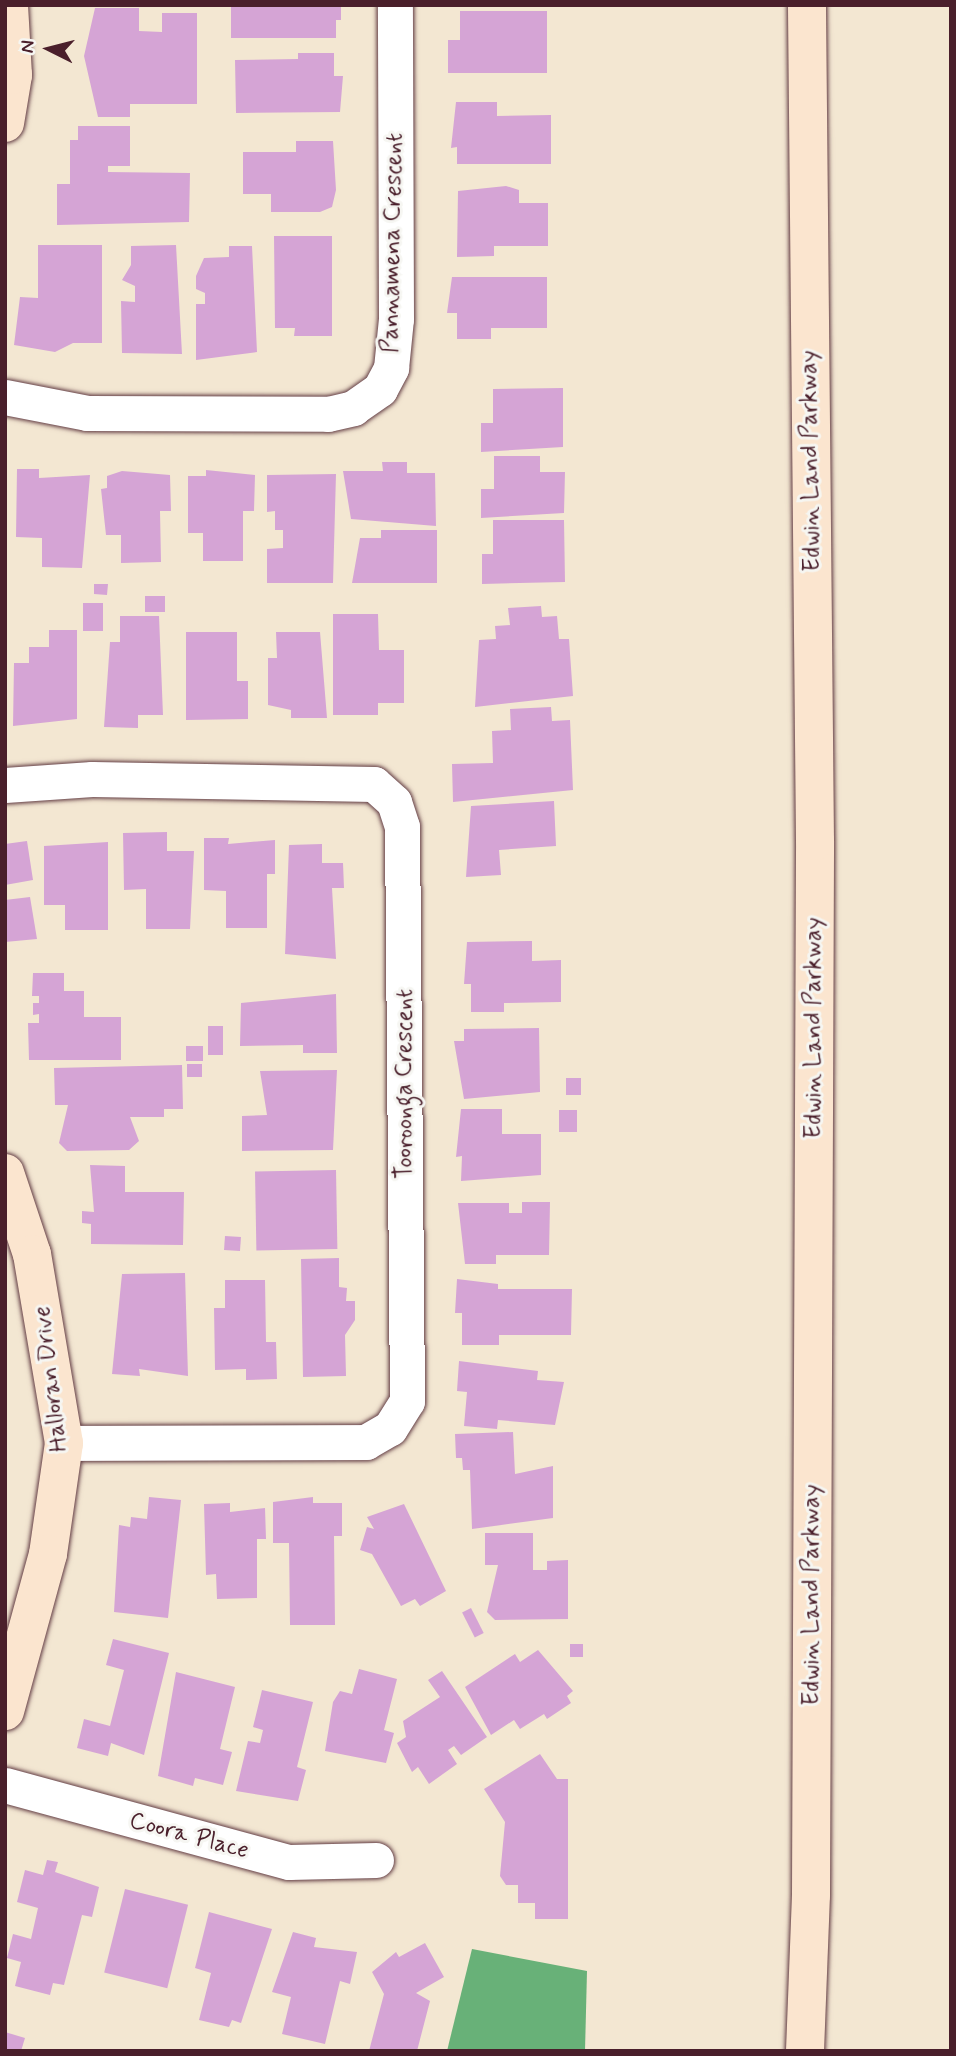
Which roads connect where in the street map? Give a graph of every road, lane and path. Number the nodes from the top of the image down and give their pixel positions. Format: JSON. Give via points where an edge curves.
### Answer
{"nodes":[{"id":1,"x":9,"y":5,"type":"edge"},
{"id":2,"x":395,"y":5,"type":"edge"},
{"id":3,"x":807,"y":5,"type":"edge"},
{"id":4,"x":5,"y":123,"type":"edge"},
{"id":5,"x":5,"y":397,"type":"edge"},
{"id":6,"x":5,"y":785,"type":"edge"},
{"id":7,"x":5,"y":1173,"type":"edge"},
{"id":8,"x":64,"y":1443,"type":"junction"},
{"id":9,"x":5,"y":1710,"type":"edge"},
{"id":10,"x":5,"y":1785,"type":"edge"},
{"id":11,"x":376,"y":1860,"type":"dead end"},
{"id":12,"x":805,"y":2051,"type":"edge"}],
"edges":[{"from":1,"to":4,"type":"main road","via":[[13,75]]},
{"from":2,"to":5,"type":"street","name":"Pannamena Crescent","via":[[396,319],[391,368],[380,389],[353,408],[328,414],[87,413]]},
{"from":3,"to":12,"type":"main road","name":"Edwin Land Parkway","via":[[815,869],[811,1895]]},
{"from":6,"to":8,"type":"street","name":"Tooroonga Crescent","via":[[92,779],[374,784],[394,802],[402,827],[407,1402],[390,1428],[366,1442]]},
{"from":7,"to":8,"type":"main road","name":"Halloran Drive","via":[[32,1254]]},
{"from":8,"to":9,"type":"main road","name":"Halloran Drive","via":[[48,1554]]},
{"from":10,"to":11,"type":"street","name":"Coora Place","via":[[289,1862]]}]}
